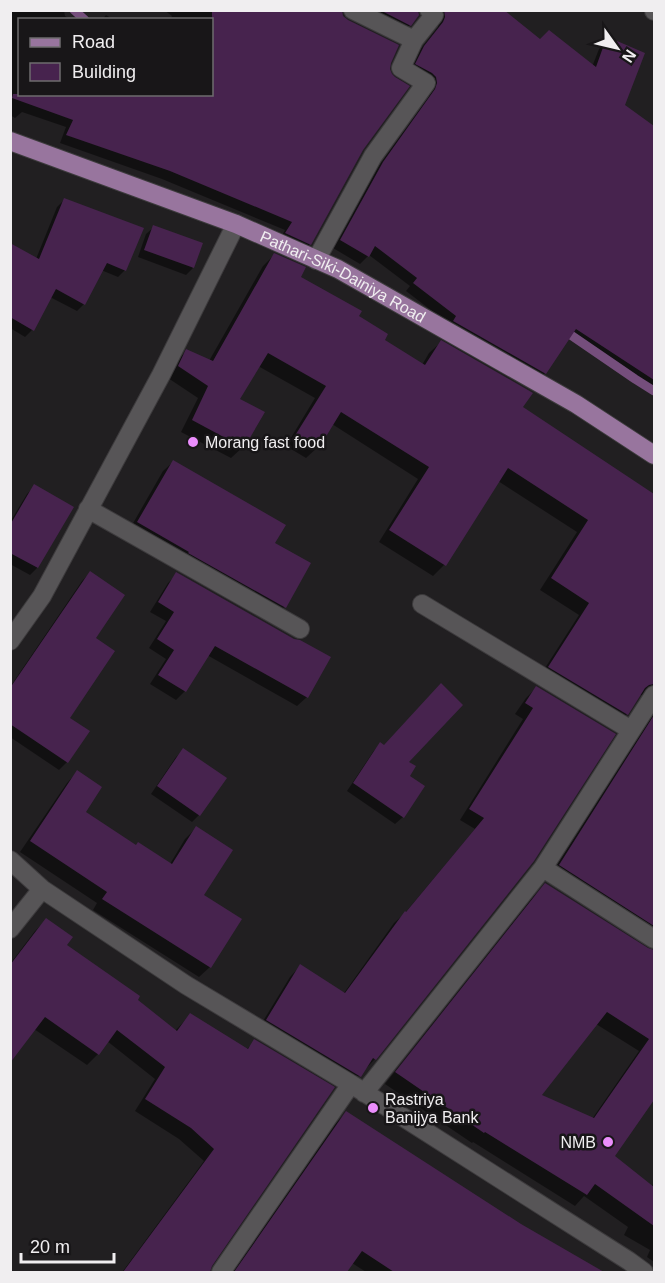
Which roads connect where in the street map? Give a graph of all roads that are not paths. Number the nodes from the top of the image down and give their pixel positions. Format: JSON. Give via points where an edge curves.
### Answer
{"nodes":[{"id":1,"x":353,"y":10,"type":"edge"},
{"id":2,"x":429,"y":10,"type":"edge"},
{"id":3,"x":414,"y":40,"type":"junction"},
{"id":4,"x":10,"y":141,"type":"edge"},
{"id":5,"x":236,"y":224,"type":"junction"},
{"id":6,"x":316,"y":260,"type":"junction"},
{"id":7,"x":654,"y":455,"type":"edge"},
{"id":8,"x":88,"y":509,"type":"junction"},
{"id":9,"x":422,"y":604,"type":"dead end"},
{"id":10,"x":300,"y":629,"type":"dead end"},
{"id":11,"x":10,"y":641,"type":"edge"},
{"id":12,"x":654,"y":695,"type":"edge"},
{"id":13,"x":631,"y":730,"type":"junction"},
{"id":14,"x":10,"y":860,"type":"edge"},
{"id":15,"x":543,"y":868,"type":"junction"},
{"id":16,"x":42,"y":888,"type":"junction"},
{"id":17,"x":10,"y":929,"type":"edge"},
{"id":18,"x":654,"y":939,"type":"edge"},
{"id":19,"x":358,"y":1089,"type":"junction"},
{"id":20,"x":221,"y":1272,"type":"edge"},
{"id":21,"x":644,"y":1272,"type":"edge"}],
"edges":[{"from":1,"to":3,"type":"street"},
{"from":2,"to":3,"type":"street","via":[[434,15]]},
{"from":3,"to":6,"type":"street","via":[[401,68],[426,83],[373,156]]},
{"from":4,"to":5,"type":"main road","name":"Pathari-Siki-Dainiya Road"},
{"from":5,"to":6,"type":"main road","name":"Pathari-Siki-Dainiya Road"},
{"from":5,"to":8,"type":"street","via":[[161,375]]},
{"from":6,"to":7,"type":"main road","name":"Pathari-Siki-Dainiya Road","via":[[576,404]]},
{"from":8,"to":10,"type":"street"},
{"from":8,"to":11,"type":"street","via":[[42,596]]},
{"from":9,"to":13,"type":"street"},
{"from":12,"to":13,"type":"street"},
{"from":13,"to":15,"type":"street"},
{"from":14,"to":16,"type":"street"},
{"from":15,"to":18,"type":"street"},
{"from":15,"to":19,"type":"street"},
{"from":16,"to":17,"type":"street"},
{"from":16,"to":19,"type":"street","via":[[186,984]]},
{"from":19,"to":20,"type":"street"},
{"from":19,"to":21,"type":"street"}]}
